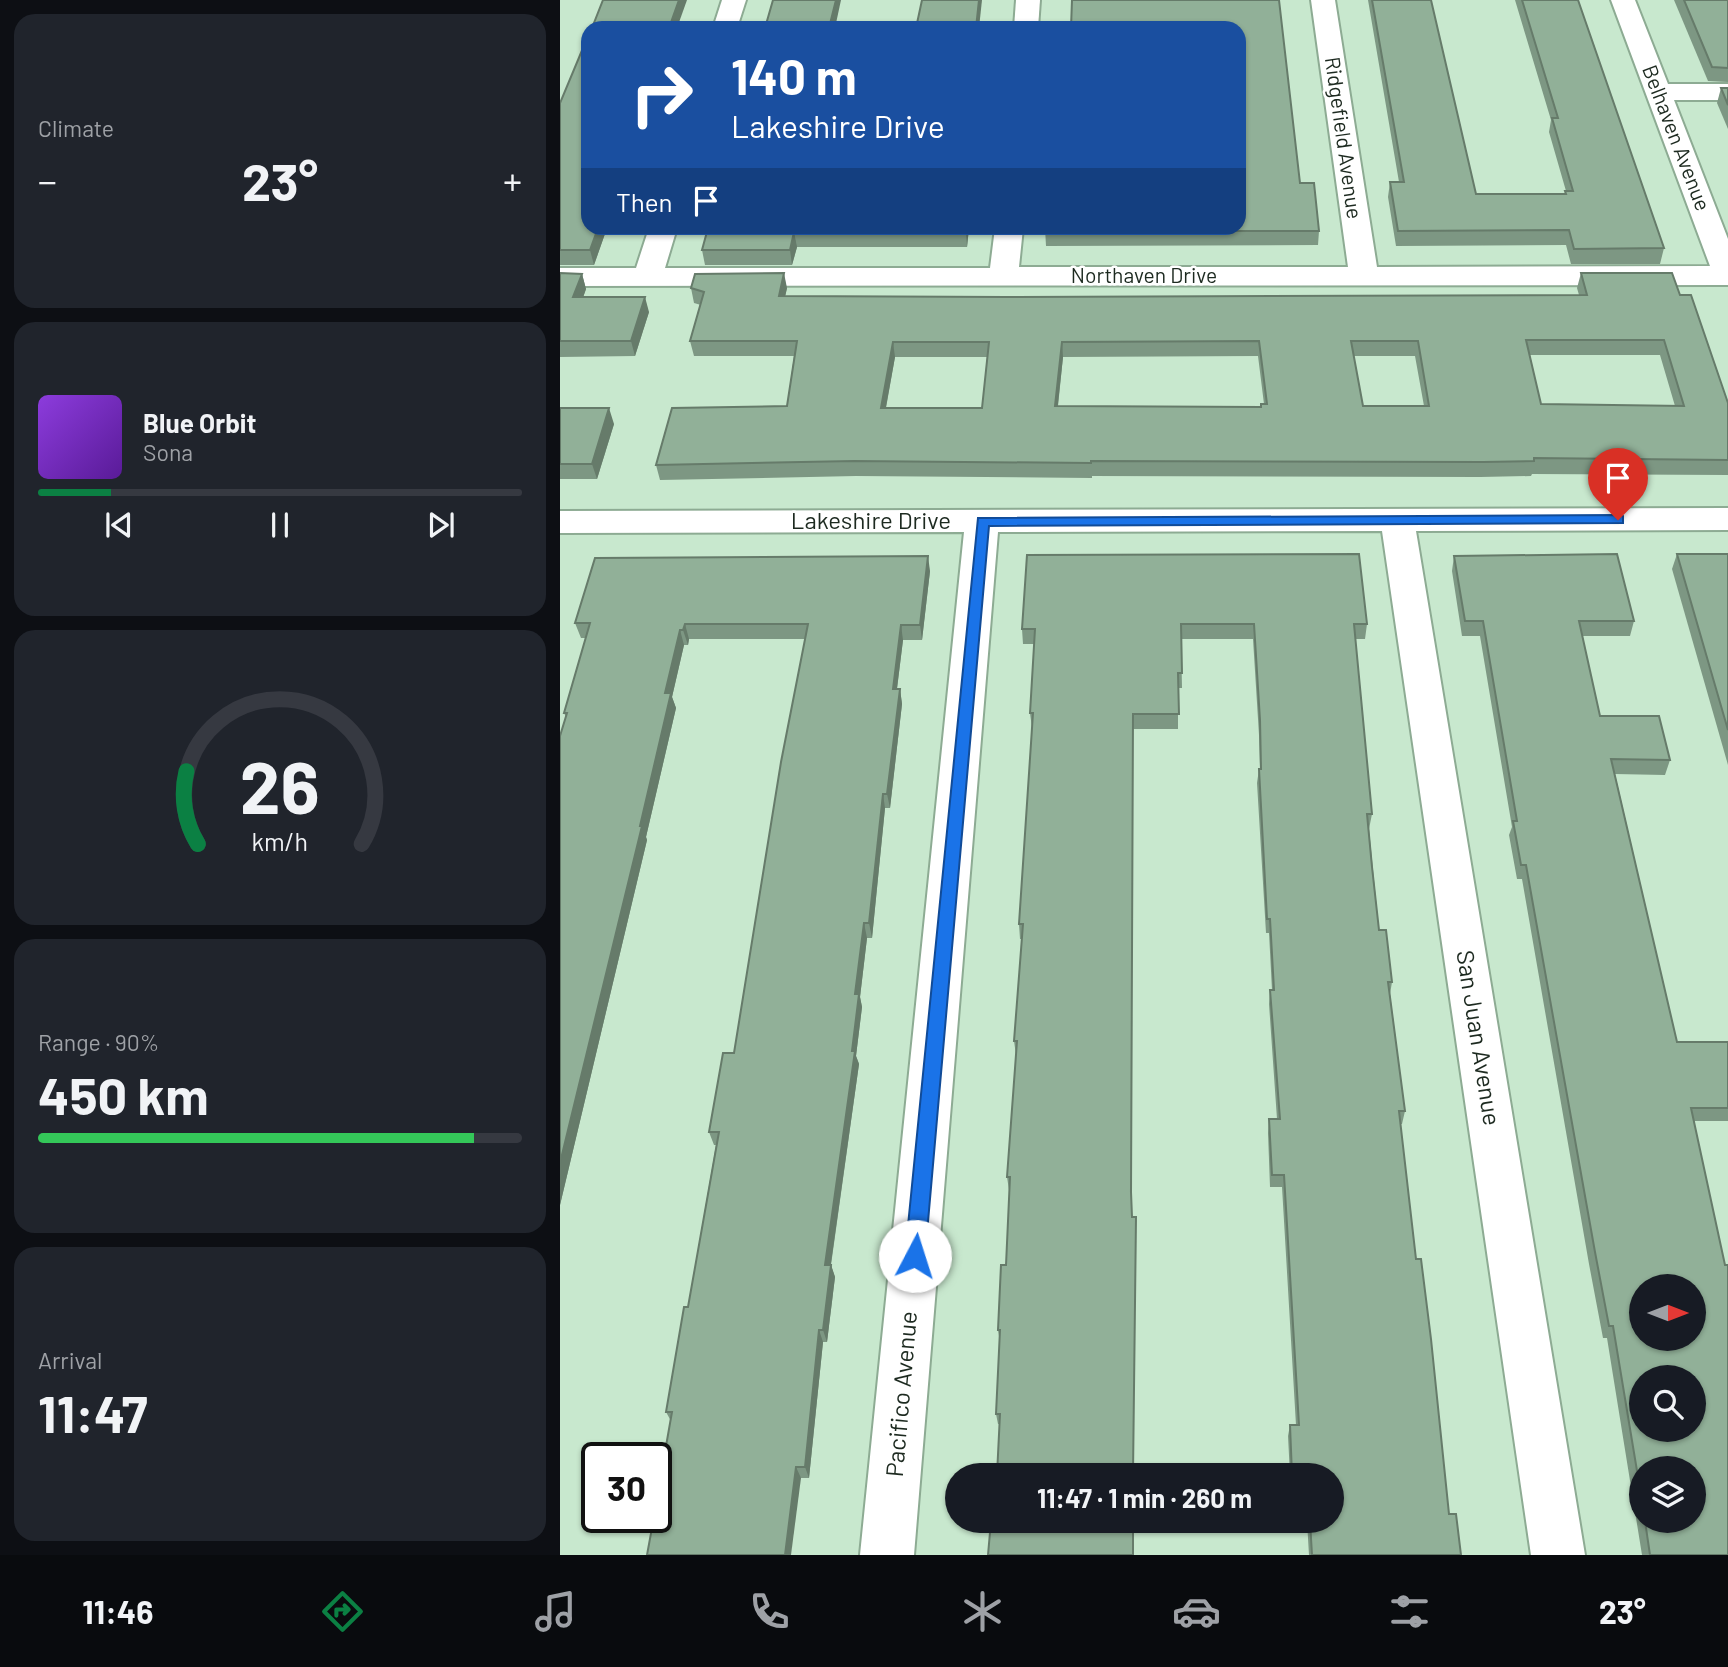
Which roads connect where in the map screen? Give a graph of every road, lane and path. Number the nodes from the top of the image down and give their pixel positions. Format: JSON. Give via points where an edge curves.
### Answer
{"nodes":[{"id":1,"x":734,"y":0,"type":"edge"},
{"id":2,"x":1028,"y":0,"type":"edge"},
{"id":3,"x":1323,"y":0,"type":"edge"},
{"id":4,"x":1623,"y":0,"type":"edge"},
{"id":5,"x":728,"y":21,"type":"edge"},
{"id":6,"x":1026,"y":21,"type":"edge"},
{"id":7,"x":1658,"y":92,"type":"junction"},
{"id":8,"x":1728,"y":92,"type":"edge"},
{"id":9,"x":661,"y":235,"type":"edge"},
{"id":10,"x":1008,"y":235,"type":"edge"},
{"id":11,"x":1364,"y":275,"type":"junction"},
{"id":12,"x":1728,"y":275,"type":"edge"},
{"id":13,"x":1004,"y":276,"type":"junction"},
{"id":14,"x":560,"y":277,"type":"edge"},
{"id":15,"x":648,"y":277,"type":"junction"},
{"id":16,"x":1397,"y":520,"type":"junction"},
{"id":17,"x":1728,"y":520,"type":"edge"},
{"id":18,"x":982,"y":521,"type":"junction"},
{"id":19,"x":565,"y":522,"type":"edge"},
{"id":20,"x":560,"y":555,"type":"edge"},
{"id":21,"x":887,"y":1555,"type":"edge"},
{"id":22,"x":1558,"y":1555,"type":"edge"}],
"edges":[{"from":1,"to":5,"type":"street"},
{"from":2,"to":6,"type":"street"},
{"from":3,"to":11,"type":"street","name":"Ridgefield Avenue"},
{"from":4,"to":7,"type":"street","name":"Belhaven Avenue"},
{"from":7,"to":8,"type":"street"},
{"from":7,"to":12,"type":"street","name":"Belhaven Avenue"},
{"from":9,"to":15,"type":"street"},
{"from":10,"to":13,"type":"street"},
{"from":11,"to":12,"type":"street","name":"Northaven Drive"},
{"from":11,"to":13,"type":"street","name":"Northaven Drive"},
{"from":13,"to":15,"type":"street","name":"Northaven Drive"},
{"from":14,"to":15,"type":"street","name":"Northaven Drive"},
{"from":16,"to":17,"type":"street","name":"Lakeshire Drive"},
{"from":16,"to":18,"type":"street","name":"Lakeshire Drive"},
{"from":16,"to":22,"type":"street","name":"San Juan Avenue"},
{"from":18,"to":19,"type":"street","name":"Lakeshire Drive"},
{"from":18,"to":21,"type":"street","name":"Pacifico Avenue"},
{"from":19,"to":20,"type":"street"}]}
